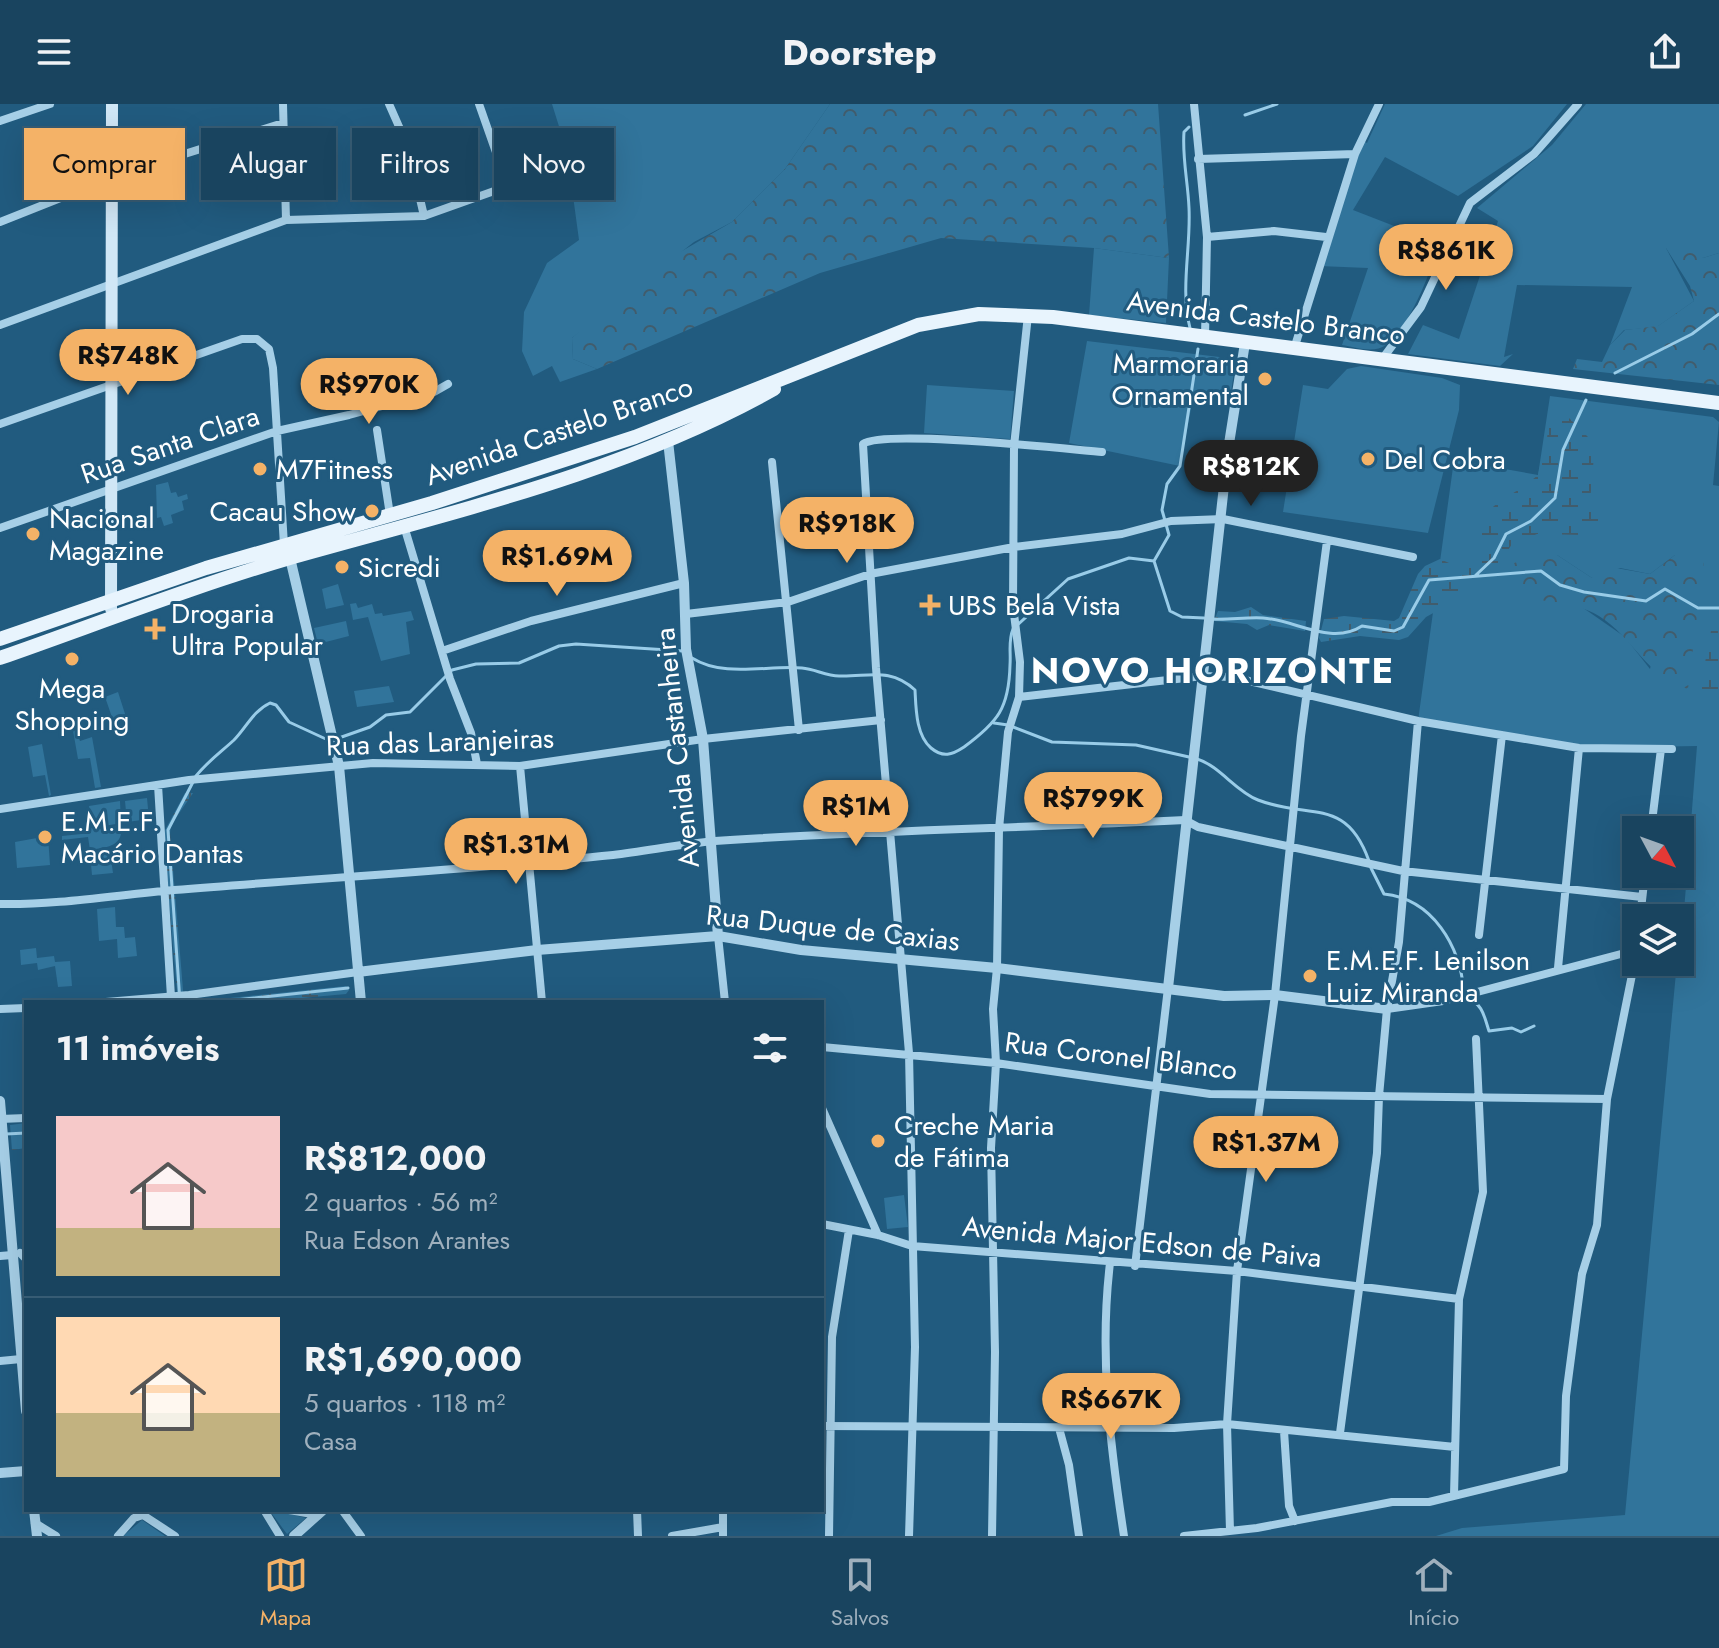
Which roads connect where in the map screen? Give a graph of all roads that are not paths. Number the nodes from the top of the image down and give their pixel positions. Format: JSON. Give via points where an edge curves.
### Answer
{"nodes":[{"id":1,"x":50,"y":104,"type":"edge"},
{"id":2,"x":112,"y":104,"type":"edge"},
{"id":3,"x":283,"y":104,"type":"edge"},
{"id":4,"x":389,"y":104,"type":"edge"},
{"id":5,"x":479,"y":104,"type":"edge"},
{"id":6,"x":1194,"y":104,"type":"edge"},
{"id":7,"x":1379,"y":104,"type":"edge"},
{"id":8,"x":1578,"y":104,"type":"edge"},
{"id":9,"x":0,"y":121,"type":"edge"},
{"id":10,"x":283,"y":123,"type":"junction"},
{"id":11,"x":112,"y":128,"type":"edge"},
{"id":12,"x":1355,"y":154,"type":"junction"},
{"id":13,"x":185,"y":155,"type":"edge"},
{"id":14,"x":1198,"y":159,"type":"junction"},
{"id":15,"x":57,"y":200,"type":"edge"},
{"id":16,"x":112,"y":200,"type":"edge"},
{"id":17,"x":424,"y":216,"type":"junction"},
{"id":18,"x":286,"y":220,"type":"junction"},
{"id":19,"x":0,"y":222,"type":"edge"},
{"id":20,"x":1207,"y":237,"type":"junction"},
{"id":21,"x":1326,"y":237,"type":"junction"},
{"id":22,"x":112,"y":283,"type":"junction"},
{"id":23,"x":1028,"y":315,"type":"junction"},
{"id":24,"x":0,"y":325,"type":"edge"},
{"id":25,"x":1205,"y":337,"type":"junction"},
{"id":26,"x":1245,"y":343,"type":"junction"},
{"id":27,"x":1294,"y":349,"type":"junction"},
{"id":28,"x":1383,"y":358,"type":"junction"},
{"id":29,"x":813,"y":368,"type":"junction"},
{"id":30,"x":448,"y":384,"type":"dead end"},
{"id":31,"x":111,"y":386,"type":"junction"},
{"id":32,"x":1719,"y":403,"type":"edge"},
{"id":33,"x":0,"y":424,"type":"edge"},
{"id":34,"x":377,"y":430,"type":"dead end"},
{"id":35,"x":277,"y":431,"type":"junction"},
{"id":36,"x":668,"y":441,"type":"junction"},
{"id":37,"x":1014,"y":446,"type":"junction"},
{"id":38,"x":1102,"y":452,"type":"dead end"},
{"id":39,"x":772,"y":462,"type":"dead end"},
{"id":40,"x":112,"y":488,"type":"junction"},
{"id":41,"x":399,"y":517,"type":"junction"},
{"id":42,"x":1223,"y":519,"type":"junction"},
{"id":43,"x":0,"y":528,"type":"edge"},
{"id":44,"x":1327,"y":541,"type":"junction"},
{"id":45,"x":1014,"y":547,"type":"junction"},
{"id":46,"x":287,"y":552,"type":"junction"},
{"id":47,"x":1413,"y":557,"type":"dead end"},
{"id":48,"x":870,"y":574,"type":"junction"},
{"id":49,"x":684,"y":583,"type":"junction"},
{"id":50,"x":111,"y":599,"type":"junction"},
{"id":51,"x":788,"y":602,"type":"junction"},
{"id":52,"x":686,"y":614,"type":"junction"},
{"id":53,"x":104,"y":621,"type":"junction"},
{"id":54,"x":32,"y":628,"type":"junction"},
{"id":55,"x":0,"y":639,"type":"edge"},
{"id":56,"x":37,"y":645,"type":"junction"},
{"id":57,"x":442,"y":651,"type":"junction"},
{"id":58,"x":0,"y":658,"type":"edge"},
{"id":59,"x":1203,"y":676,"type":"junction"},
{"id":60,"x":1306,"y":695,"type":"junction"},
{"id":61,"x":1019,"y":697,"type":"junction"},
{"id":62,"x":881,"y":720,"type":"junction"},
{"id":63,"x":1418,"y":721,"type":"junction"},
{"id":64,"x":799,"y":730,"type":"junction"},
{"id":65,"x":1502,"y":735,"type":"junction"},
{"id":66,"x":703,"y":739,"type":"junction"},
{"id":67,"x":1579,"y":748,"type":"junction"},
{"id":68,"x":1661,"y":749,"type":"junction"},
{"id":69,"x":1672,"y":749,"type":"dead end"},
{"id":70,"x":477,"y":764,"type":"junction"},
{"id":71,"x":339,"y":766,"type":"junction"},
{"id":72,"x":520,"y":766,"type":"junction"},
{"id":73,"x":158,"y":785,"type":"junction"},
{"id":74,"x":0,"y":809,"type":"edge"},
{"id":75,"x":1653,"y":816,"type":"edge"},
{"id":76,"x":1185,"y":820,"type":"junction"},
{"id":77,"x":891,"y":829,"type":"junction"},
{"id":78,"x":999,"y":829,"type":"junction"},
{"id":79,"x":713,"y":841,"type":"junction"},
{"id":80,"x":1291,"y":844,"type":"junction"},
{"id":81,"x":529,"y":861,"type":"junction"},
{"id":82,"x":1403,"y":871,"type":"junction"},
{"id":83,"x":348,"y":878,"type":"junction"},
{"id":84,"x":1485,"y":880,"type":"junction"},
{"id":85,"x":1565,"y":888,"type":"junction"},
{"id":86,"x":1643,"y":888,"type":"edge"},
{"id":87,"x":169,"y":891,"type":"junction"},
{"id":88,"x":1642,"y":897,"type":"junction"},
{"id":89,"x":0,"y":904,"type":"edge"},
{"id":90,"x":1641,"y":904,"type":"edge"},
{"id":91,"x":1479,"y":935,"type":"dead end"},
{"id":92,"x":718,"y":936,"type":"junction"},
{"id":93,"x":537,"y":950,"type":"junction"},
{"id":94,"x":1622,"y":955,"type":"edge"},
{"id":95,"x":901,"y":958,"type":"junction"},
{"id":96,"x":997,"y":968,"type":"junction"},
{"id":97,"x":1558,"y":968,"type":"junction"},
{"id":98,"x":358,"y":972,"type":"junction"},
{"id":99,"x":1631,"y":976,"type":"edge"},
{"id":100,"x":1168,"y":988,"type":"junction"},
{"id":101,"x":1275,"y":995,"type":"junction"},
{"id":102,"x":182,"y":997,"type":"edge"},
{"id":103,"x":136,"y":1000,"type":"edge"},
{"id":104,"x":361,"y":1000,"type":"edge"},
{"id":105,"x":542,"y":1000,"type":"edge"},
{"id":106,"x":725,"y":1000,"type":"edge"},
{"id":107,"x":24,"y":1008,"type":"edge"},
{"id":108,"x":0,"y":1009,"type":"edge"},
{"id":109,"x":1387,"y":1009,"type":"junction"},
{"id":110,"x":1476,"y":1039,"type":"dead end"},
{"id":111,"x":824,"y":1047,"type":"edge"},
{"id":112,"x":909,"y":1053,"type":"junction"},
{"id":113,"x":996,"y":1063,"type":"junction"},
{"id":114,"x":1159,"y":1085,"type":"junction"},
{"id":115,"x":1263,"y":1093,"type":"junction"},
{"id":116,"x":1379,"y":1096,"type":"junction"},
{"id":117,"x":1480,"y":1097,"type":"junction"},
{"id":118,"x":1607,"y":1099,"type":"junction"},
{"id":119,"x":0,"y":1101,"type":"edge"},
{"id":120,"x":824,"y":1113,"type":"edge"},
{"id":121,"x":24,"y":1118,"type":"edge"},
{"id":122,"x":1,"y":1121,"type":"edge"},
{"id":123,"x":2,"y":1153,"type":"edge"},
{"id":124,"x":824,"y":1224,"type":"edge"},
{"id":125,"x":849,"y":1230,"type":"junction"},
{"id":126,"x":878,"y":1235,"type":"junction"},
{"id":127,"x":912,"y":1246,"type":"junction"},
{"id":128,"x":994,"y":1251,"type":"junction"},
{"id":129,"x":21,"y":1255,"type":"edge"},
{"id":130,"x":0,"y":1256,"type":"edge"},
{"id":131,"x":1110,"y":1263,"type":"junction"},
{"id":132,"x":1135,"y":1266,"type":"junction"},
{"id":133,"x":1237,"y":1271,"type":"junction"},
{"id":134,"x":1358,"y":1287,"type":"junction"},
{"id":135,"x":1459,"y":1299,"type":"junction"},
{"id":136,"x":21,"y":1359,"type":"junction"},
{"id":137,"x":0,"y":1361,"type":"edge"},
{"id":138,"x":24,"y":1390,"type":"edge"},
{"id":139,"x":1227,"y":1424,"type":"junction"},
{"id":140,"x":827,"y":1425,"type":"edge"},
{"id":141,"x":912,"y":1425,"type":"junction"},
{"id":142,"x":1109,"y":1425,"type":"junction"},
{"id":143,"x":993,"y":1426,"type":"junction"},
{"id":144,"x":1059,"y":1428,"type":"junction"},
{"id":145,"x":1284,"y":1431,"type":"junction"},
{"id":146,"x":1340,"y":1433,"type":"junction"},
{"id":147,"x":1455,"y":1447,"type":"junction"},
{"id":148,"x":24,"y":1471,"type":"edge"},
{"id":149,"x":0,"y":1473,"type":"edge"},
{"id":150,"x":1454,"y":1495,"type":"junction"},
{"id":151,"x":34,"y":1512,"type":"edge"},
{"id":152,"x":265,"y":1512,"type":"edge"},
{"id":153,"x":343,"y":1512,"type":"edge"},
{"id":154,"x":637,"y":1512,"type":"edge"},
{"id":155,"x":321,"y":1513,"type":"edge"},
{"id":156,"x":1295,"y":1521,"type":"junction"},
{"id":157,"x":35,"y":1523,"type":"junction"},
{"id":158,"x":1230,"y":1531,"type":"junction"},
{"id":159,"x":723,"y":1532,"type":"edge"},
{"id":160,"x":37,"y":1536,"type":"edge"},
{"id":161,"x":56,"y":1536,"type":"edge"},
{"id":162,"x":118,"y":1536,"type":"edge"},
{"id":163,"x":175,"y":1536,"type":"edge"},
{"id":164,"x":280,"y":1536,"type":"edge"},
{"id":165,"x":294,"y":1536,"type":"edge"},
{"id":166,"x":361,"y":1536,"type":"edge"},
{"id":167,"x":638,"y":1536,"type":"edge"},
{"id":168,"x":672,"y":1536,"type":"edge"},
{"id":169,"x":829,"y":1536,"type":"edge"},
{"id":170,"x":909,"y":1536,"type":"edge"},
{"id":171,"x":992,"y":1536,"type":"edge"},
{"id":172,"x":1079,"y":1536,"type":"edge"},
{"id":173,"x":1124,"y":1536,"type":"edge"},
{"id":174,"x":1184,"y":1536,"type":"edge"}],
"edges":[{"from":1,"to":9,"type":"street"},
{"from":2,"to":11,"type":"main road"},
{"from":3,"to":10,"type":"street"},
{"from":4,"to":17,"type":"street","via":[[408,147]]},
{"from":5,"to":17,"type":"street","via":[[505,178],[497,190]]},
{"from":6,"to":14,"type":"street"},
{"from":7,"to":12,"type":"street"},
{"from":8,"to":28,"type":"street","via":[[1534,154],[1470,203],[1421,307]]},
{"from":10,"to":13,"type":"street"},
{"from":10,"to":18,"type":"street"},
{"from":12,"to":14,"type":"street"},
{"from":12,"to":21,"type":"street"},
{"from":14,"to":20,"type":"street"},
{"from":15,"to":19,"type":"street"},
{"from":16,"to":22,"type":"main road"},
{"from":17,"to":18,"type":"street"},
{"from":18,"to":22,"type":"street"},
{"from":20,"to":21,"type":"street","via":[[1274,231]]},
{"from":20,"to":25,"type":"street"},
{"from":21,"to":27,"type":"street"},
{"from":22,"to":24,"type":"street"},
{"from":22,"to":31,"type":"main road"},
{"from":23,"to":25,"type":"main road","name":"Avenida Castelo Branco"},
{"from":23,"to":29,"type":"main road","name":"Avenida Castelo Branco","via":[[979,314],[933,322]]},
{"from":23,"to":37,"type":"street"},
{"from":25,"to":26,"type":"main road","name":"Avenida Castelo Branco"},
{"from":26,"to":27,"type":"main road","name":"Avenida Castelo Branco"},
{"from":26,"to":42,"type":"street"},
{"from":27,"to":28,"type":"main road","name":"Avenida Castelo Branco"},
{"from":28,"to":32,"type":"main road","name":"Avenida Castelo Branco"},
{"from":29,"to":36,"type":"main road","name":"Avenida Castelo Branco"},
{"from":29,"to":41,"type":"main road","name":"Avenida Castelo Branco","via":[[635,437]]},
{"from":30,"to":35,"type":"street","name":"Rua Santa Clara","via":[[434,392]]},
{"from":31,"to":33,"type":"street"},
{"from":31,"to":35,"type":"street","via":[[246,338],[257,339],[270,353]]},
{"from":31,"to":40,"type":"main road"},
{"from":34,"to":41,"type":"street"},
{"from":35,"to":40,"type":"street","name":"Rua Santa Clara"},
{"from":35,"to":46,"type":"street"},
{"from":36,"to":41,"type":"main road","name":"Avenida Castelo Branco","via":[[597,467]]},
{"from":36,"to":49,"type":"street","name":"Avenida Castanheira"},
{"from":37,"to":38,"type":"street"},
{"from":37,"to":45,"type":"street"},
{"from":37,"to":48,"type":"street","via":[[889,439],[863,444]]},
{"from":39,"to":51,"type":"street"},
{"from":40,"to":43,"type":"street","name":"Rua Santa Clara"},
{"from":40,"to":50,"type":"main road"},
{"from":41,"to":46,"type":"main road","name":"Avenida Castelo Branco"},
{"from":41,"to":57,"type":"street"},
{"from":42,"to":44,"type":"street"},
{"from":42,"to":45,"type":"street","via":[[1171,521],[1122,534]]},
{"from":42,"to":59,"type":"street"},
{"from":44,"to":47,"type":"street"},
{"from":44,"to":60,"type":"street"},
{"from":45,"to":48,"type":"street"},
{"from":45,"to":61,"type":"street"},
{"from":46,"to":50,"type":"main road","name":"Avenida Castelo Branco"},
{"from":46,"to":53,"type":"main road","name":"Avenida Castelo Branco"},
{"from":46,"to":71,"type":"street"},
{"from":48,"to":51,"type":"street"},
{"from":48,"to":62,"type":"street"},
{"from":49,"to":52,"type":"street","name":"Avenida Castanheira"},
{"from":49,"to":57,"type":"street","via":[[531,621]]},
{"from":50,"to":53,"type":"main road"},
{"from":50,"to":54,"type":"main road","name":"Avenida Castelo Branco"},
{"from":51,"to":52,"type":"street"},
{"from":51,"to":64,"type":"street"},
{"from":52,"to":66,"type":"street","name":"Avenida Castanheira","via":[[686,649]]},
{"from":53,"to":56,"type":"main road","name":"Avenida Castelo Branco"},
{"from":54,"to":55,"type":"main road","name":"Avenida Castelo Branco"},
{"from":54,"to":56,"type":"main road"},
{"from":56,"to":58,"type":"main road","name":"Avenida Castelo Branco"},
{"from":57,"to":70,"type":"street"},
{"from":59,"to":60,"type":"street","via":[[1232,677]]},
{"from":59,"to":61,"type":"street"},
{"from":59,"to":76,"type":"street"},
{"from":60,"to":63,"type":"street"},
{"from":60,"to":80,"type":"street"},
{"from":61,"to":78,"type":"street","via":[[1008,732]]},
{"from":62,"to":64,"type":"street","name":"Rua das Laranjeiras"},
{"from":62,"to":77,"type":"street"},
{"from":63,"to":65,"type":"street"},
{"from":63,"to":82,"type":"street"},
{"from":64,"to":66,"type":"street","name":"Rua das Laranjeiras"},
{"from":65,"to":67,"type":"street"},
{"from":65,"to":84,"type":"street"},
{"from":66,"to":72,"type":"street","name":"Rua das Laranjeiras"},
{"from":66,"to":79,"type":"street","name":"Avenida Castanheira"},
{"from":67,"to":68,"type":"street"},
{"from":67,"to":85,"type":"street"},
{"from":68,"to":69,"type":"street"},
{"from":68,"to":75,"type":"street"},
{"from":70,"to":71,"type":"street","name":"Rua das Laranjeiras"},
{"from":70,"to":72,"type":"street","name":"Rua das Laranjeiras"},
{"from":71,"to":73,"type":"street","name":"Rua das Laranjeiras"},
{"from":71,"to":83,"type":"street"},
{"from":72,"to":81,"type":"street"},
{"from":73,"to":74,"type":"street","name":"Rua das Laranjeiras"},
{"from":73,"to":87,"type":"street"},
{"from":76,"to":78,"type":"street"},
{"from":76,"to":80,"type":"street"},
{"from":76,"to":100,"type":"street"},
{"from":77,"to":78,"type":"street"},
{"from":77,"to":79,"type":"street"},
{"from":77,"to":95,"type":"street"},
{"from":78,"to":96,"type":"street"},
{"from":79,"to":81,"type":"street"},
{"from":79,"to":92,"type":"street","name":"Avenida Castanheira"},
{"from":80,"to":82,"type":"street"},
{"from":80,"to":101,"type":"street"},
{"from":81,"to":83,"type":"street"},
{"from":81,"to":93,"type":"street"},
{"from":82,"to":84,"type":"street"},
{"from":82,"to":109,"type":"street","via":[[1399,942]]},
{"from":83,"to":87,"type":"street"},
{"from":83,"to":98,"type":"street"},
{"from":84,"to":85,"type":"street"},
{"from":84,"to":91,"type":"street"},
{"from":85,"to":88,"type":"street"},
{"from":85,"to":97,"type":"street"},
{"from":86,"to":88,"type":"street"},
{"from":87,"to":89,"type":"street"},
{"from":87,"to":102,"type":"street"},
{"from":88,"to":90,"type":"street"},
{"from":92,"to":93,"type":"street","name":"Rua Duque de Caxias"},
{"from":92,"to":95,"type":"street","name":"Rua Duque de Caxias"},
{"from":92,"to":106,"type":"street","name":"Avenida Castanheira"},
{"from":93,"to":98,"type":"street","name":"Rua Duque de Caxias"},
{"from":93,"to":105,"type":"street"},
{"from":94,"to":97,"type":"street"},
{"from":95,"to":96,"type":"street","name":"Rua Duque de Caxias"},
{"from":95,"to":112,"type":"street"},
{"from":96,"to":100,"type":"street","name":"Rua Duque de Caxias"},
{"from":96,"to":113,"type":"street","via":[[992,1018]]},
{"from":97,"to":109,"type":"street","name":"Rua Duque de Caxias","via":[[1458,997]]},
{"from":98,"to":102,"type":"street","name":"Rua Duque de Caxias"},
{"from":98,"to":104,"type":"street"},
{"from":99,"to":118,"type":"street"},
{"from":100,"to":101,"type":"street","name":"Rua Duque de Caxias","via":[[1224,996]]},
{"from":100,"to":114,"type":"street"},
{"from":101,"to":109,"type":"street","name":"Rua Duque de Caxias"},
{"from":101,"to":115,"type":"street"},
{"from":102,"to":103,"type":"street","name":"Rua Duque de Caxias"},
{"from":107,"to":108,"type":"street"},
{"from":109,"to":116,"type":"street"},
{"from":110,"to":117,"type":"street"},
{"from":111,"to":112,"type":"street","name":"Rua Coronel Blanco"},
{"from":112,"to":113,"type":"street","name":"Rua Coronel Blanco"},
{"from":112,"to":127,"type":"street"},
{"from":113,"to":114,"type":"street","name":"Rua Coronel Blanco"},
{"from":113,"to":128,"type":"street","via":[[991,1148]]},
{"from":114,"to":115,"type":"street","name":"Rua Coronel Blanco","via":[[1210,1094]]},
{"from":114,"to":132,"type":"street"},
{"from":115,"to":116,"type":"street","name":"Rua Coronel Blanco"},
{"from":115,"to":133,"type":"street"},
{"from":116,"to":117,"type":"street","name":"Rua Coronel Blanco"},
{"from":116,"to":134,"type":"street","via":[[1377,1153]]},
{"from":117,"to":118,"type":"street","name":"Rua Coronel Blanco"},
{"from":117,"to":135,"type":"street","via":[[1483,1192]]},
{"from":118,"to":150,"type":"street","via":[[1597,1225],[1582,1274],[1566,1396],[1564,1469]]},
{"from":119,"to":122,"type":"street"},
{"from":120,"to":126,"type":"street"},
{"from":121,"to":122,"type":"street"},
{"from":122,"to":123,"type":"street"},
{"from":123,"to":129,"type":"street"},
{"from":124,"to":125,"type":"street","name":"Avenida Major Edson de Paiva"},
{"from":125,"to":126,"type":"street","name":"Avenida Major Edson de Paiva"},
{"from":125,"to":140,"type":"street","via":[[832,1337]]},
{"from":126,"to":127,"type":"street","name":"Avenida Major Edson de Paiva"},
{"from":127,"to":128,"type":"street","name":"Avenida Major Edson de Paiva"},
{"from":127,"to":141,"type":"street"},
{"from":128,"to":131,"type":"street","name":"Avenida Major Edson de Paiva"},
{"from":128,"to":143,"type":"street"},
{"from":129,"to":130,"type":"street"},
{"from":129,"to":136,"type":"street"},
{"from":131,"to":132,"type":"street","name":"Avenida Major Edson de Paiva"},
{"from":131,"to":142,"type":"street","via":[[1104,1317]]},
{"from":132,"to":133,"type":"street","name":"Avenida Major Edson de Paiva"},
{"from":133,"to":134,"type":"street","name":"Avenida Major Edson de Paiva"},
{"from":133,"to":139,"type":"street"},
{"from":134,"to":135,"type":"street","name":"Avenida Major Edson de Paiva"},
{"from":134,"to":146,"type":"street"},
{"from":135,"to":147,"type":"street"},
{"from":136,"to":137,"type":"street"},
{"from":136,"to":138,"type":"street"},
{"from":139,"to":142,"type":"street"},
{"from":139,"to":145,"type":"street"},
{"from":139,"to":158,"type":"street"},
{"from":140,"to":141,"type":"street"},
{"from":140,"to":169,"type":"street"},
{"from":141,"to":143,"type":"street"},
{"from":141,"to":170,"type":"street"},
{"from":142,"to":144,"type":"street"},
{"from":142,"to":173,"type":"street"},
{"from":143,"to":144,"type":"street"},
{"from":143,"to":171,"type":"street"},
{"from":144,"to":172,"type":"street"},
{"from":145,"to":146,"type":"street"},
{"from":145,"to":156,"type":"street","via":[[1289,1506]]},
{"from":146,"to":147,"type":"street"},
{"from":147,"to":150,"type":"street"},
{"from":148,"to":149,"type":"street"},
{"from":150,"to":156,"type":"street"},
{"from":151,"to":157,"type":"street"},
{"from":152,"to":164,"type":"street"},
{"from":153,"to":166,"type":"street"},
{"from":154,"to":167,"type":"street"},
{"from":155,"to":165,"type":"street"},
{"from":156,"to":158,"type":"street"},
{"from":157,"to":160,"type":"street"},
{"from":157,"to":161,"type":"street"},
{"from":158,"to":174,"type":"street"},
{"from":159,"to":168,"type":"street"},
{"from":162,"to":163,"type":"street","via":[[143,1515]]}]}
